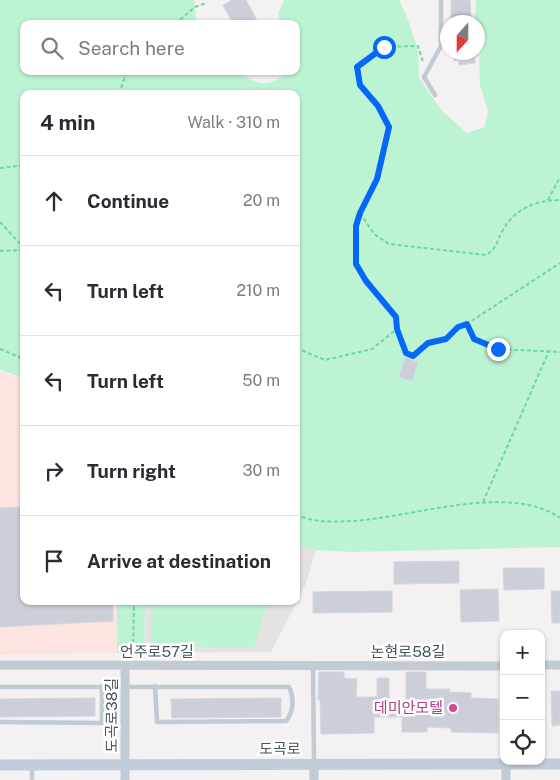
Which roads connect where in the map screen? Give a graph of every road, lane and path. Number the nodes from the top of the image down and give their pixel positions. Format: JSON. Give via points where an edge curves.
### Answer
{"nodes":[{"id":1,"x":441,"y":0,"type":"edge"},
{"id":2,"x":206,"y":3,"type":"dead end"},
{"id":3,"x":180,"y":20,"type":"edge"},
{"id":4,"x":427,"y":72,"type":"junction"},
{"id":5,"x":126,"y":75,"type":"edge"},
{"id":6,"x":120,"y":90,"type":"edge"},
{"id":7,"x":435,"y":95,"type":"dead end"},
{"id":8,"x":20,"y":166,"type":"edge"},
{"id":9,"x":0,"y":168,"type":"edge"},
{"id":10,"x":560,"y":178,"type":"edge"},
{"id":11,"x":548,"y":200,"type":"junction"},
{"id":12,"x":560,"y":200,"type":"edge"},
{"id":13,"x":360,"y":213,"type":"junction"},
{"id":14,"x":0,"y":222,"type":"edge"},
{"id":15,"x":20,"y":244,"type":"edge"},
{"id":16,"x":20,"y":249,"type":"edge"},
{"id":17,"x":0,"y":251,"type":"edge"},
{"id":18,"x":560,"y":263,"type":"edge"},
{"id":19,"x":467,"y":324,"type":"junction"},
{"id":20,"x":397,"y":329,"type":"junction"},
{"id":21,"x":0,"y":348,"type":"edge"},
{"id":22,"x":300,"y":350,"type":"edge"},
{"id":23,"x":549,"y":351,"type":"junction"},
{"id":24,"x":560,"y":352,"type":"edge"},
{"id":25,"x":20,"y":357,"type":"edge"},
{"id":26,"x":483,"y":502,"type":"junction"},
{"id":27,"x":300,"y":515,"type":"edge"},
{"id":28,"x":560,"y":518,"type":"edge"},
{"id":29,"x":134,"y":605,"type":"edge"},
{"id":30,"x":0,"y":665,"type":"edge"},
{"id":31,"x":545,"y":665,"type":"edge"},
{"id":32,"x":560,"y":665,"type":"edge"},
{"id":33,"x":125,"y":666,"type":"junction"},
{"id":34,"x":500,"y":666,"type":"edge"},
{"id":35,"x":313,"y":667,"type":"junction"},
{"id":36,"x":102,"y":686,"type":"junction"},
{"id":37,"x":125,"y":686,"type":"junction"},
{"id":38,"x":156,"y":686,"type":"junction"},
{"id":39,"x":0,"y":687,"type":"edge"},
{"id":40,"x":0,"y":722,"type":"edge"},
{"id":41,"x":500,"y":763,"type":"edge"},
{"id":42,"x":125,"y":764,"type":"junction"},
{"id":43,"x":314,"y":764,"type":"junction"},
{"id":44,"x":545,"y":764,"type":"edge"},
{"id":45,"x":560,"y":764,"type":"edge"},
{"id":46,"x":0,"y":765,"type":"edge"},
{"id":47,"x":32,"y":765,"type":"junction"},
{"id":48,"x":506,"y":765,"type":"edge"},
{"id":49,"x":32,"y":780,"type":"edge"},
{"id":50,"x":126,"y":780,"type":"edge"},
{"id":51,"x":314,"y":780,"type":"edge"},
{"id":52,"x":506,"y":780,"type":"edge"}],
"edges":[{"from":1,"to":4,"type":"lane","via":[[440,46]]},
{"from":2,"to":3,"type":"path","via":[[195,7]]},
{"from":4,"to":7,"type":"lane","via":[[424,77]]},
{"from":4,"to":13,"type":"path","via":[[418,46],[384,47],[357,67],[360,85],[378,106],[389,127],[377,179]]},
{"from":5,"to":6,"type":"path"},
{"from":8,"to":9,"type":"path"},
{"from":10,"to":11,"type":"path"},
{"from":11,"to":12,"type":"path"},
{"from":11,"to":13,"type":"path","via":[[514,214],[495,248],[486,255],[389,244],[374,234]]},
{"from":13,"to":20,"type":"path","via":[[356,226],[356,264],[396,317]]},
{"from":14,"to":15,"type":"path"},
{"from":16,"to":17,"type":"path"},
{"from":18,"to":19,"type":"path"},
{"from":19,"to":20,"type":"path","via":[[458,327],[446,339],[428,343],[413,356],[406,353]]},
{"from":19,"to":23,"type":"path","via":[[474,339],[498,349]]},
{"from":20,"to":22,"type":"path","via":[[372,349],[325,360]]},
{"from":21,"to":25,"type":"path"},
{"from":23,"to":24,"type":"path"},
{"from":23,"to":26,"type":"path"},
{"from":26,"to":27,"type":"path","via":[[379,520],[326,522]]},
{"from":26,"to":28,"type":"path","via":[[523,504],[548,510]]},
{"from":29,"to":33,"type":"path","via":[[133,653]]},
{"from":30,"to":33,"type":"street","name":"언주로57길"},
{"from":31,"to":32,"type":"street"},
{"from":33,"to":35,"type":"street","name":"언주로57길"},
{"from":33,"to":37,"type":"street","name":"도곡로38길"},
{"from":34,"to":35,"type":"street","name":"논현로58길"},
{"from":35,"to":43,"type":"lane"},
{"from":36,"to":37,"type":"lane"},
{"from":36,"to":39,"type":"lane"},
{"from":36,"to":40,"type":"lane","via":[[102,723]]},
{"from":37,"to":38,"type":"lane"},
{"from":37,"to":42,"type":"street","name":"도곡로38길"},
{"from":38,"to":38,"type":"lane","via":[[289,687],[292,707],[286,721],[157,722]]},
{"from":41,"to":43,"type":"main road","name":"도곡로"},
{"from":42,"to":43,"type":"main road","name":"도곡로"},
{"from":42,"to":47,"type":"main road","name":"도곡로"},
{"from":42,"to":50,"type":"street","name":"도곡로38길"},
{"from":43,"to":51,"type":"street"},
{"from":44,"to":45,"type":"main road","name":"도곡로"},
{"from":46,"to":47,"type":"main road","name":"도곡로"},
{"from":47,"to":49,"type":"lane"},
{"from":48,"to":52,"type":"street"}]}
